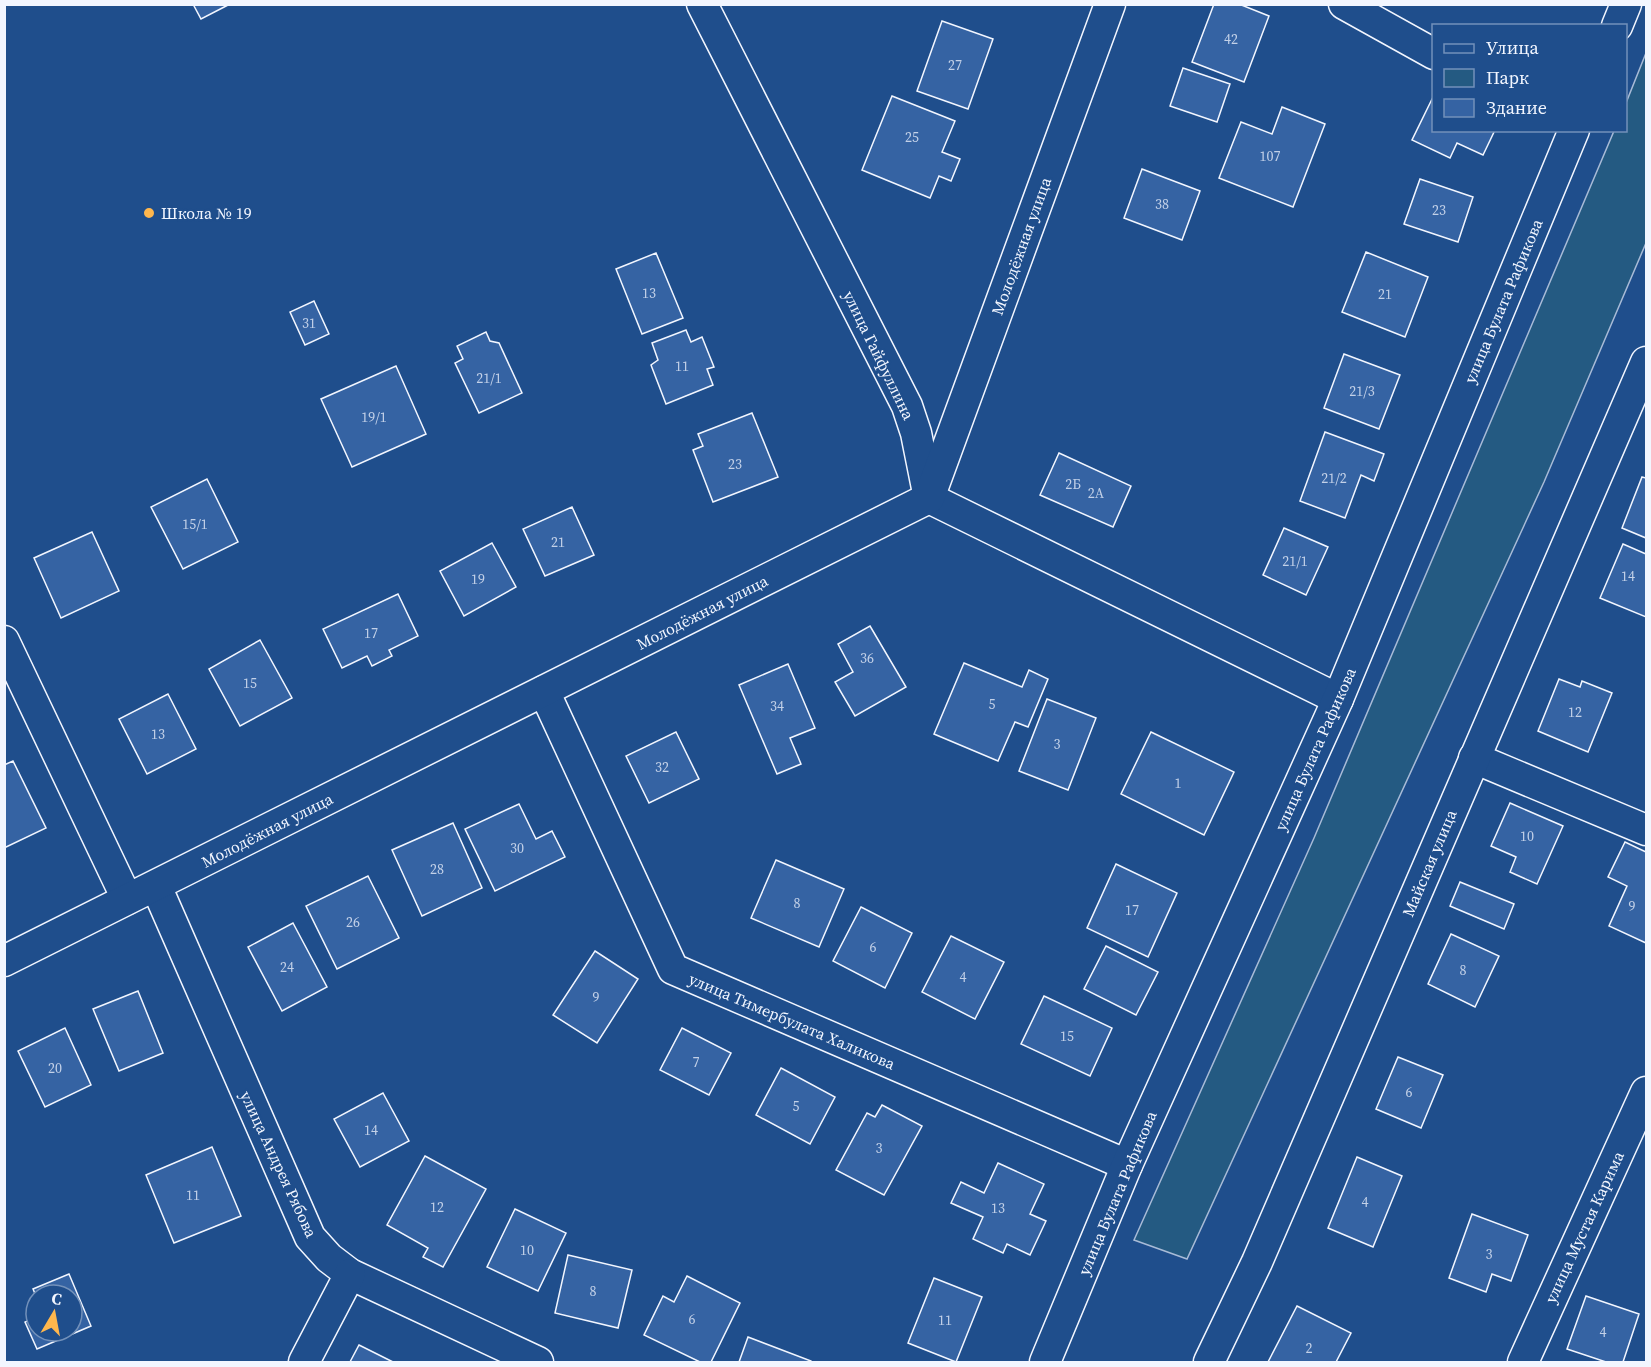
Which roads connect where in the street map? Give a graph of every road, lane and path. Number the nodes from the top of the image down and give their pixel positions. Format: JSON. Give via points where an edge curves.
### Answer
{"nodes":[{"id":1,"x":702,"y":4,"type":"edge"},
{"id":2,"x":1110,"y":4,"type":"edge"},
{"id":3,"x":1344,"y":4,"type":"edge"},
{"id":4,"x":1626,"y":4,"type":"edge"},
{"id":5,"x":1618,"y":24,"type":"edge"},
{"id":6,"x":1432,"y":53,"type":"edge"},
{"id":7,"x":1574,"y":132,"type":"edge"},
{"id":8,"x":1647,"y":362,"type":"edge"},
{"id":9,"x":929,"y":498,"type":"junction"},
{"id":10,"x":4,"y":641,"type":"edge"},
{"id":11,"x":544,"y":691,"type":"junction"},
{"id":12,"x":1338,"y":699,"type":"junction"},
{"id":13,"x":1474,"y":758,"type":"junction"},
{"id":14,"x":1647,"y":830,"type":"edge"},
{"id":15,"x":156,"y":886,"type":"junction"},
{"id":16,"x":127,"y":899,"type":"junction"},
{"id":17,"x":4,"y":961,"type":"edge"},
{"id":18,"x":1647,"y":1092,"type":"edge"},
{"id":19,"x":1127,"y":1165,"type":"junction"},
{"id":20,"x":350,"y":1274,"type":"junction"},
{"id":21,"x":304,"y":1362,"type":"edge"},
{"id":22,"x":538,"y":1362,"type":"edge"},
{"id":23,"x":1045,"y":1362,"type":"edge"},
{"id":24,"x":1209,"y":1362,"type":"edge"},
{"id":25,"x":1523,"y":1362,"type":"edge"}],
"edges":[{"from":1,"to":9,"type":"street","name":"улица Гайфуллина","via":[[907,406]]},
{"from":2,"to":9,"type":"street","name":"Молодёжная улица"},
{"from":3,"to":6,"type":"street"},
{"from":4,"to":5,"type":"street"},
{"from":7,"to":12,"type":"street","name":"улица Булата Рафикова"},
{"from":8,"to":13,"type":"street","name":"Майская улица"},
{"from":9,"to":11,"type":"street","name":"Молодёжная улица"},
{"from":9,"to":12,"type":"street"},
{"from":10,"to":16,"type":"street"},
{"from":11,"to":15,"type":"street","name":"Молодёжная улица"},
{"from":11,"to":19,"type":"street","name":"улица Тимербулата Халикова","via":[[673,969]]},
{"from":12,"to":19,"type":"street","name":"улица Булата Рафикова"},
{"from":13,"to":14,"type":"street"},
{"from":13,"to":24,"type":"street","name":"Майская улица","via":[[1257,1262]]},
{"from":15,"to":16,"type":"street","name":"Молодёжная улица"},
{"from":15,"to":20,"type":"street","name":"улица Андрея Рябова","via":[[310,1237]]},
{"from":16,"to":17,"type":"street","name":"Молодёжная улица"},
{"from":18,"to":25,"type":"street","name":"улица Мустая Карима"},
{"from":19,"to":23,"type":"street","name":"улица Булата Рафикова"},
{"from":20,"to":21,"type":"street"},
{"from":20,"to":22,"type":"street","name":"улица Андрея Рябова"}]}
